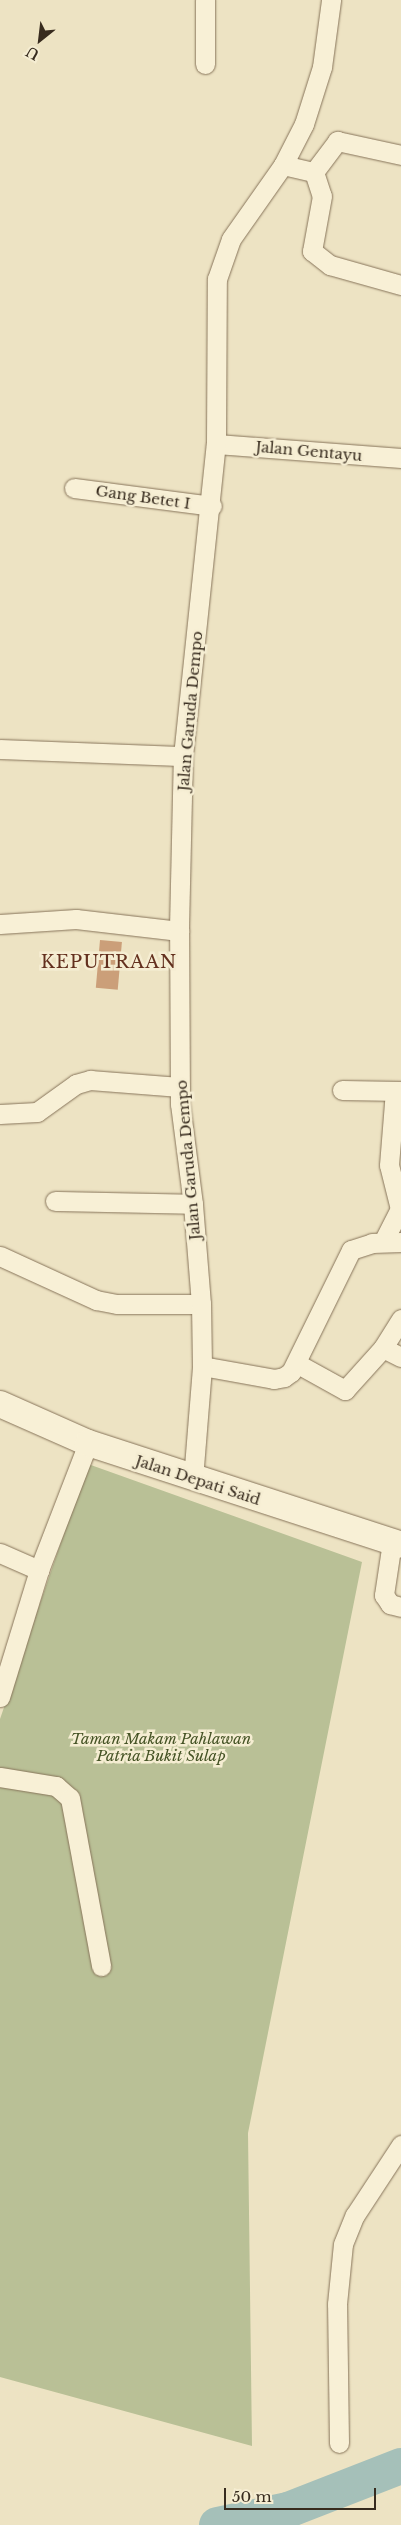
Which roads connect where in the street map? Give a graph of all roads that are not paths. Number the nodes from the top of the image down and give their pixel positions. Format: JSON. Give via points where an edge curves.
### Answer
{"nodes":[{"id":1,"x":205,"y":0,"type":"edge"},
{"id":2,"x":331,"y":0,"type":"edge"},
{"id":3,"x":205,"y":64,"type":"dead end"},
{"id":4,"x":401,"y":155,"type":"edge"},
{"id":5,"x":283,"y":165,"type":"junction"},
{"id":6,"x":314,"y":172,"type":"junction"},
{"id":7,"x":401,"y":285,"type":"edge"},
{"id":8,"x":216,"y":444,"type":"junction"},
{"id":9,"x":401,"y":458,"type":"edge"},
{"id":10,"x":74,"y":488,"type":"dead end"},
{"id":11,"x":212,"y":506,"type":"junction"},
{"id":12,"x":0,"y":749,"type":"edge"},
{"id":13,"x":183,"y":756,"type":"junction"},
{"id":14,"x":0,"y":924,"type":"edge"},
{"id":15,"x":179,"y":930,"type":"junction"},
{"id":16,"x":180,"y":1087,"type":"junction"},
{"id":17,"x":342,"y":1090,"type":"dead end"},
{"id":18,"x":398,"y":1091,"type":"edge"},
{"id":19,"x":0,"y":1114,"type":"edge"},
{"id":20,"x":55,"y":1201,"type":"dead end"},
{"id":21,"x":193,"y":1204,"type":"junction"},
{"id":22,"x":392,"y":1242,"type":"edge"},
{"id":23,"x":0,"y":1256,"type":"edge"},
{"id":24,"x":201,"y":1304,"type":"junction"},
{"id":25,"x":401,"y":1319,"type":"edge"},
{"id":26,"x":383,"y":1348,"type":"junction"},
{"id":27,"x":401,"y":1357,"type":"edge"},
{"id":28,"x":296,"y":1363,"type":"junction"},
{"id":29,"x":202,"y":1366,"type":"junction"},
{"id":30,"x":0,"y":1404,"type":"edge"},
{"id":31,"x":88,"y":1443,"type":"junction"},
{"id":32,"x":193,"y":1479,"type":"junction"},
{"id":33,"x":397,"y":1544,"type":"edge"},
{"id":34,"x":0,"y":1553,"type":"edge"},
{"id":35,"x":39,"y":1570,"type":"junction"},
{"id":36,"x":401,"y":1607,"type":"edge"},
{"id":37,"x":0,"y":1697,"type":"edge"},
{"id":38,"x":0,"y":1777,"type":"edge"},
{"id":39,"x":101,"y":1966,"type":"dead end"},
{"id":40,"x":401,"y":2145,"type":"edge"},
{"id":41,"x":339,"y":2444,"type":"dead end"}],
"edges":[{"from":1,"to":3,"type":"street"},
{"from":2,"to":5,"type":"street","name":"Jalan Garuda Dempo","via":[[322,67],[304,124]]},
{"from":4,"to":6,"type":"street","via":[[337,141]]},
{"from":5,"to":6,"type":"street"},
{"from":5,"to":8,"type":"street","name":"Jalan Garuda Dempo","via":[[232,239],[217,279]]},
{"from":6,"to":7,"type":"street","via":[[322,196],[311,242],[312,251],[330,265]]},
{"from":8,"to":9,"type":"street","name":"Jalan Gentayu"},
{"from":8,"to":11,"type":"street","name":"Jalan Garuda Dempo"},
{"from":10,"to":11,"type":"street","name":"Gang Betet I"},
{"from":11,"to":13,"type":"street","name":"Jalan Garuda Dempo"},
{"from":12,"to":13,"type":"street"},
{"from":13,"to":15,"type":"street","name":"Jalan Garuda Dempo"},
{"from":14,"to":15,"type":"street","via":[[76,919]]},
{"from":15,"to":16,"type":"street","name":"Jalan Garuda Dempo"},
{"from":16,"to":19,"type":"street","via":[[90,1080],[76,1084],[37,1112]]},
{"from":16,"to":21,"type":"street","name":"Jalan Garuda Dempo"},
{"from":17,"to":18,"type":"street"},
{"from":18,"to":22,"type":"street","via":[[389,1166],[400,1209]]},
{"from":20,"to":21,"type":"street"},
{"from":21,"to":24,"type":"street","name":"Jalan Garuda Dempo"},
{"from":22,"to":28,"type":"street","via":[[360,1245],[351,1250]]},
{"from":23,"to":24,"type":"street","via":[[96,1300],[117,1304]]},
{"from":24,"to":29,"type":"street","name":"Jalan Garuda Dempo"},
{"from":25,"to":26,"type":"street"},
{"from":26,"to":27,"type":"street"},
{"from":26,"to":28,"type":"street","via":[[345,1390]]},
{"from":28,"to":29,"type":"street","via":[[291,1372],[274,1379]]},
{"from":29,"to":32,"type":"street","name":"Jalan Garuda Dempo"},
{"from":30,"to":31,"type":"main road","name":"Jalan Depati Said"},
{"from":31,"to":32,"type":"main road","name":"Jalan Depati Said"},
{"from":31,"to":35,"type":"street"},
{"from":32,"to":33,"type":"main road","name":"Jalan Depati Said"},
{"from":33,"to":36,"type":"street","via":[[384,1595],[390,1604]]},
{"from":34,"to":35,"type":"street"},
{"from":35,"to":37,"type":"street"},
{"from":38,"to":39,"type":"street","via":[[56,1786],[70,1798]]},
{"from":40,"to":41,"type":"street","via":[[355,2215],[342,2244],[337,2304]]}]}
